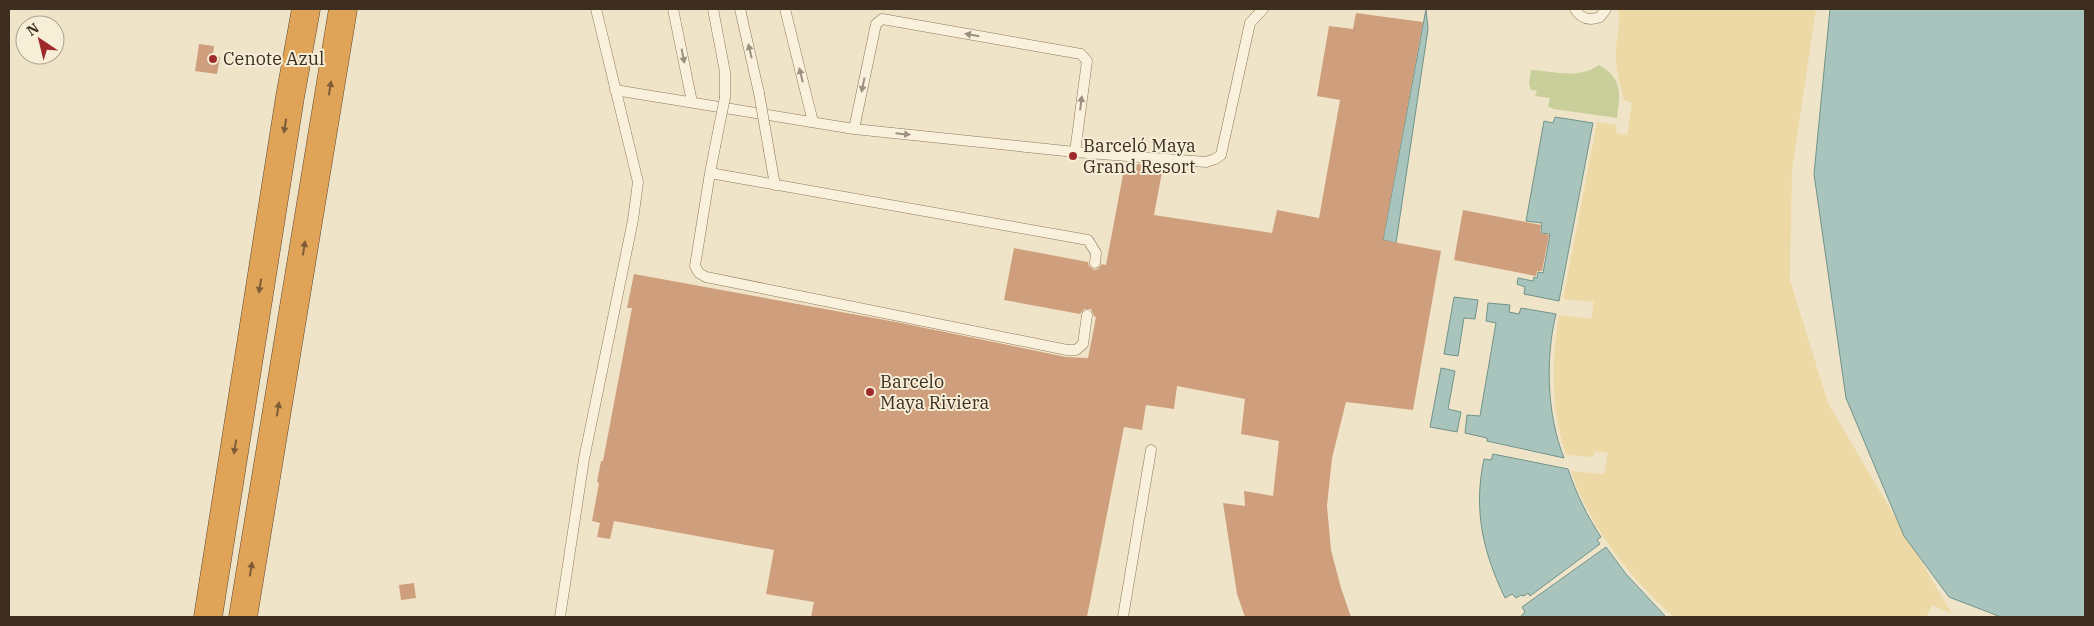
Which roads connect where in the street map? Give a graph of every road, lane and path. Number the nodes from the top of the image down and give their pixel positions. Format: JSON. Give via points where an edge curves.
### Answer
{"nodes":[{"id":1,"x":306,"y":9,"type":"edge"},
{"id":2,"x":343,"y":9,"type":"edge"},
{"id":3,"x":596,"y":9,"type":"edge"},
{"id":4,"x":673,"y":9,"type":"edge"},
{"id":5,"x":713,"y":9,"type":"edge"},
{"id":6,"x":740,"y":9,"type":"edge"},
{"id":7,"x":785,"y":9,"type":"edge"},
{"id":8,"x":1263,"y":9,"type":"edge"},
{"id":9,"x":1575,"y":9,"type":"edge"},
{"id":10,"x":1606,"y":9,"type":"edge"},
{"id":11,"x":615,"y":90,"type":"junction"},
{"id":12,"x":692,"y":102,"type":"junction"},
{"id":13,"x":813,"y":122,"type":"junction"},
{"id":14,"x":854,"y":129,"type":"junction"},
{"id":15,"x":1075,"y":152,"type":"junction"},
{"id":16,"x":710,"y":173,"type":"junction"},
{"id":17,"x":775,"y":185,"type":"junction"},
{"id":18,"x":1095,"y":263,"type":"dead end"},
{"id":19,"x":1087,"y":315,"type":"dead end"},
{"id":20,"x":1151,"y":450,"type":"dead end"},
{"id":21,"x":208,"y":617,"type":"edge"},
{"id":22,"x":243,"y":617,"type":"edge"},
{"id":23,"x":560,"y":617,"type":"edge"},
{"id":24,"x":1123,"y":617,"type":"edge"}],
"edges":[{"from":1,"to":21,"type":"highway","one_way":true},
{"from":22,"to":2,"type":"highway","one_way":true},
{"from":3,"to":11,"type":"lane"},
{"from":4,"to":12,"type":"lane","one_way":true},
{"from":5,"to":16,"type":"lane","bridge":true,"via":[[725,72],[725,97]]},
{"from":17,"to":6,"type":"lane","one_way":true,"bridge":true},
{"from":13,"to":7,"type":"lane","one_way":true},
{"from":8,"to":15,"type":"lane","via":[[1250,23],[1221,155],[1206,162]]},
{"from":9,"to":10,"type":"lane","via":[[1588,20],[1600,17]]},
{"from":11,"to":12,"type":"lane"},
{"from":11,"to":23,"type":"lane","via":[[638,182],[584,459]]},
{"from":12,"to":13,"type":"lane"},
{"from":13,"to":14,"type":"lane"},
{"from":14,"to":15,"type":"lane","one_way":true},
{"from":15,"to":14,"type":"lane","one_way":true,"via":[[1087,61],[1081,54],[882,19],[876,24]]},
{"from":16,"to":17,"type":"lane"},
{"from":16,"to":19,"type":"lane","via":[[695,266],[706,277],[1066,350],[1076,350],[1083,344]]},
{"from":17,"to":18,"type":"lane","via":[[1088,240],[1096,253]]},
{"from":20,"to":24,"type":"lane"}]}
